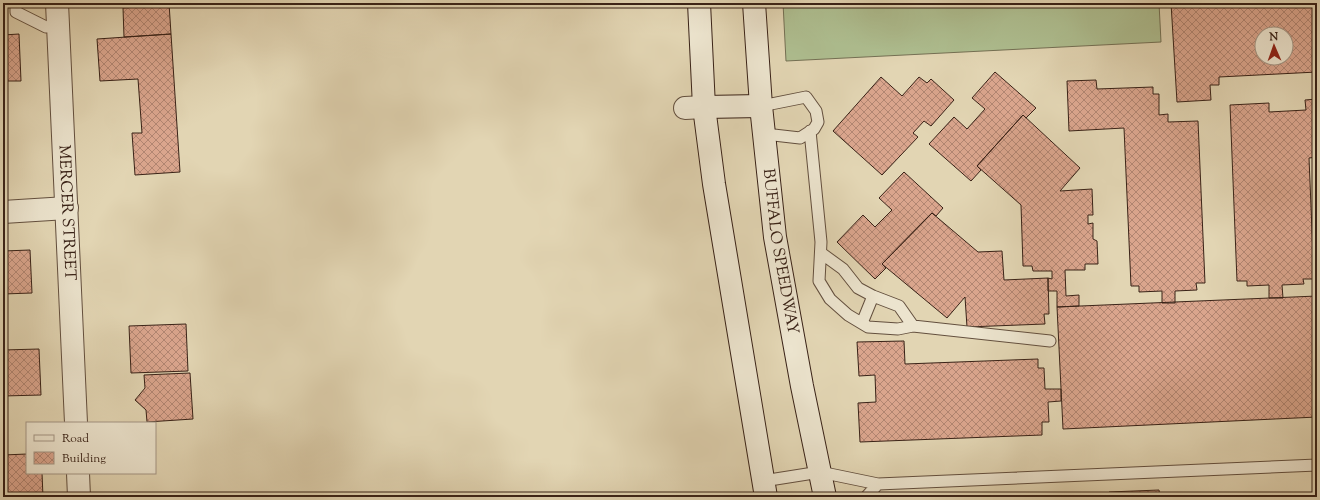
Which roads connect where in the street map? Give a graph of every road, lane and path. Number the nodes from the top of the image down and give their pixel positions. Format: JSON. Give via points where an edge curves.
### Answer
{"nodes":[{"id":1,"x":16,"y":3,"type":"edge"},
{"id":2,"x":56,"y":3,"type":"edge"},
{"id":3,"x":699,"y":3,"type":"edge"},
{"id":4,"x":754,"y":3,"type":"edge"},
{"id":5,"x":58,"y":25,"type":"junction"},
{"id":6,"x":761,"y":106,"type":"junction"},
{"id":7,"x":694,"y":107,"type":"junction"},
{"id":8,"x":810,"y":131,"type":"junction"},
{"id":9,"x":765,"y":134,"type":"junction"},
{"id":10,"x":67,"y":208,"type":"junction"},
{"id":11,"x":3,"y":212,"type":"edge"},
{"id":12,"x":821,"y":253,"type":"junction"},
{"id":13,"x":873,"y":296,"type":"junction"},
{"id":14,"x":862,"y":323,"type":"junction"},
{"id":15,"x":913,"y":326,"type":"junction"},
{"id":16,"x":1050,"y":341,"type":"dead end"},
{"id":17,"x":76,"y":422,"type":"edge"},
{"id":18,"x":1317,"y":465,"type":"edge"},
{"id":19,"x":820,"y":472,"type":"junction"},
{"id":20,"x":78,"y":474,"type":"edge"},
{"id":21,"x":878,"y":484,"type":"junction"},
{"id":22,"x":765,"y":489,"type":"edge"},
{"id":23,"x":79,"y":497,"type":"edge"},
{"id":24,"x":825,"y":497,"type":"edge"},
{"id":25,"x":866,"y":497,"type":"edge"}],
"edges":[{"from":1,"to":5,"type":"lane","via":[[16,12],[46,27]]},
{"from":2,"to":5,"type":"main road","name":"MERCER STREET"},
{"from":3,"to":7,"type":"main road"},
{"from":4,"to":6,"type":"main road","name":"BUFFALO SPEEDWAY"},
{"from":5,"to":10,"type":"main road","name":"MERCER STREET"},
{"from":6,"to":7,"type":"main road"},
{"from":6,"to":8,"type":"lane","via":[[806,97],[816,111],[818,122]]},
{"from":6,"to":9,"type":"main road","name":"BUFFALO SPEEDWAY"},
{"from":7,"to":22,"type":"main road","via":[[714,184]]},
{"from":8,"to":9,"type":"lane","via":[[800,138]]},
{"from":8,"to":12,"type":"lane"},
{"from":9,"to":19,"type":"main road","name":"BUFFALO SPEEDWAY","via":[[775,237]]},
{"from":10,"to":11,"type":"main road"},
{"from":10,"to":17,"type":"main road","name":"MERCER STREET"},
{"from":12,"to":13,"type":"lane","via":[[844,268],[858,288]]},
{"from":12,"to":14,"type":"lane","via":[[820,281],[830,299]]},
{"from":13,"to":14,"type":"lane"},
{"from":13,"to":15,"type":"lane","via":[[899,306]]},
{"from":14,"to":15,"type":"lane","via":[[868,327],[898,329]]},
{"from":15,"to":16,"type":"lane"},
{"from":18,"to":21,"type":"lane"},
{"from":19,"to":21,"type":"lane"},
{"from":19,"to":22,"type":"lane"},
{"from":19,"to":24,"type":"main road","name":"BUFFALO SPEEDWAY"},
{"from":20,"to":23,"type":"main road"},
{"from":21,"to":25,"type":"lane"}]}
